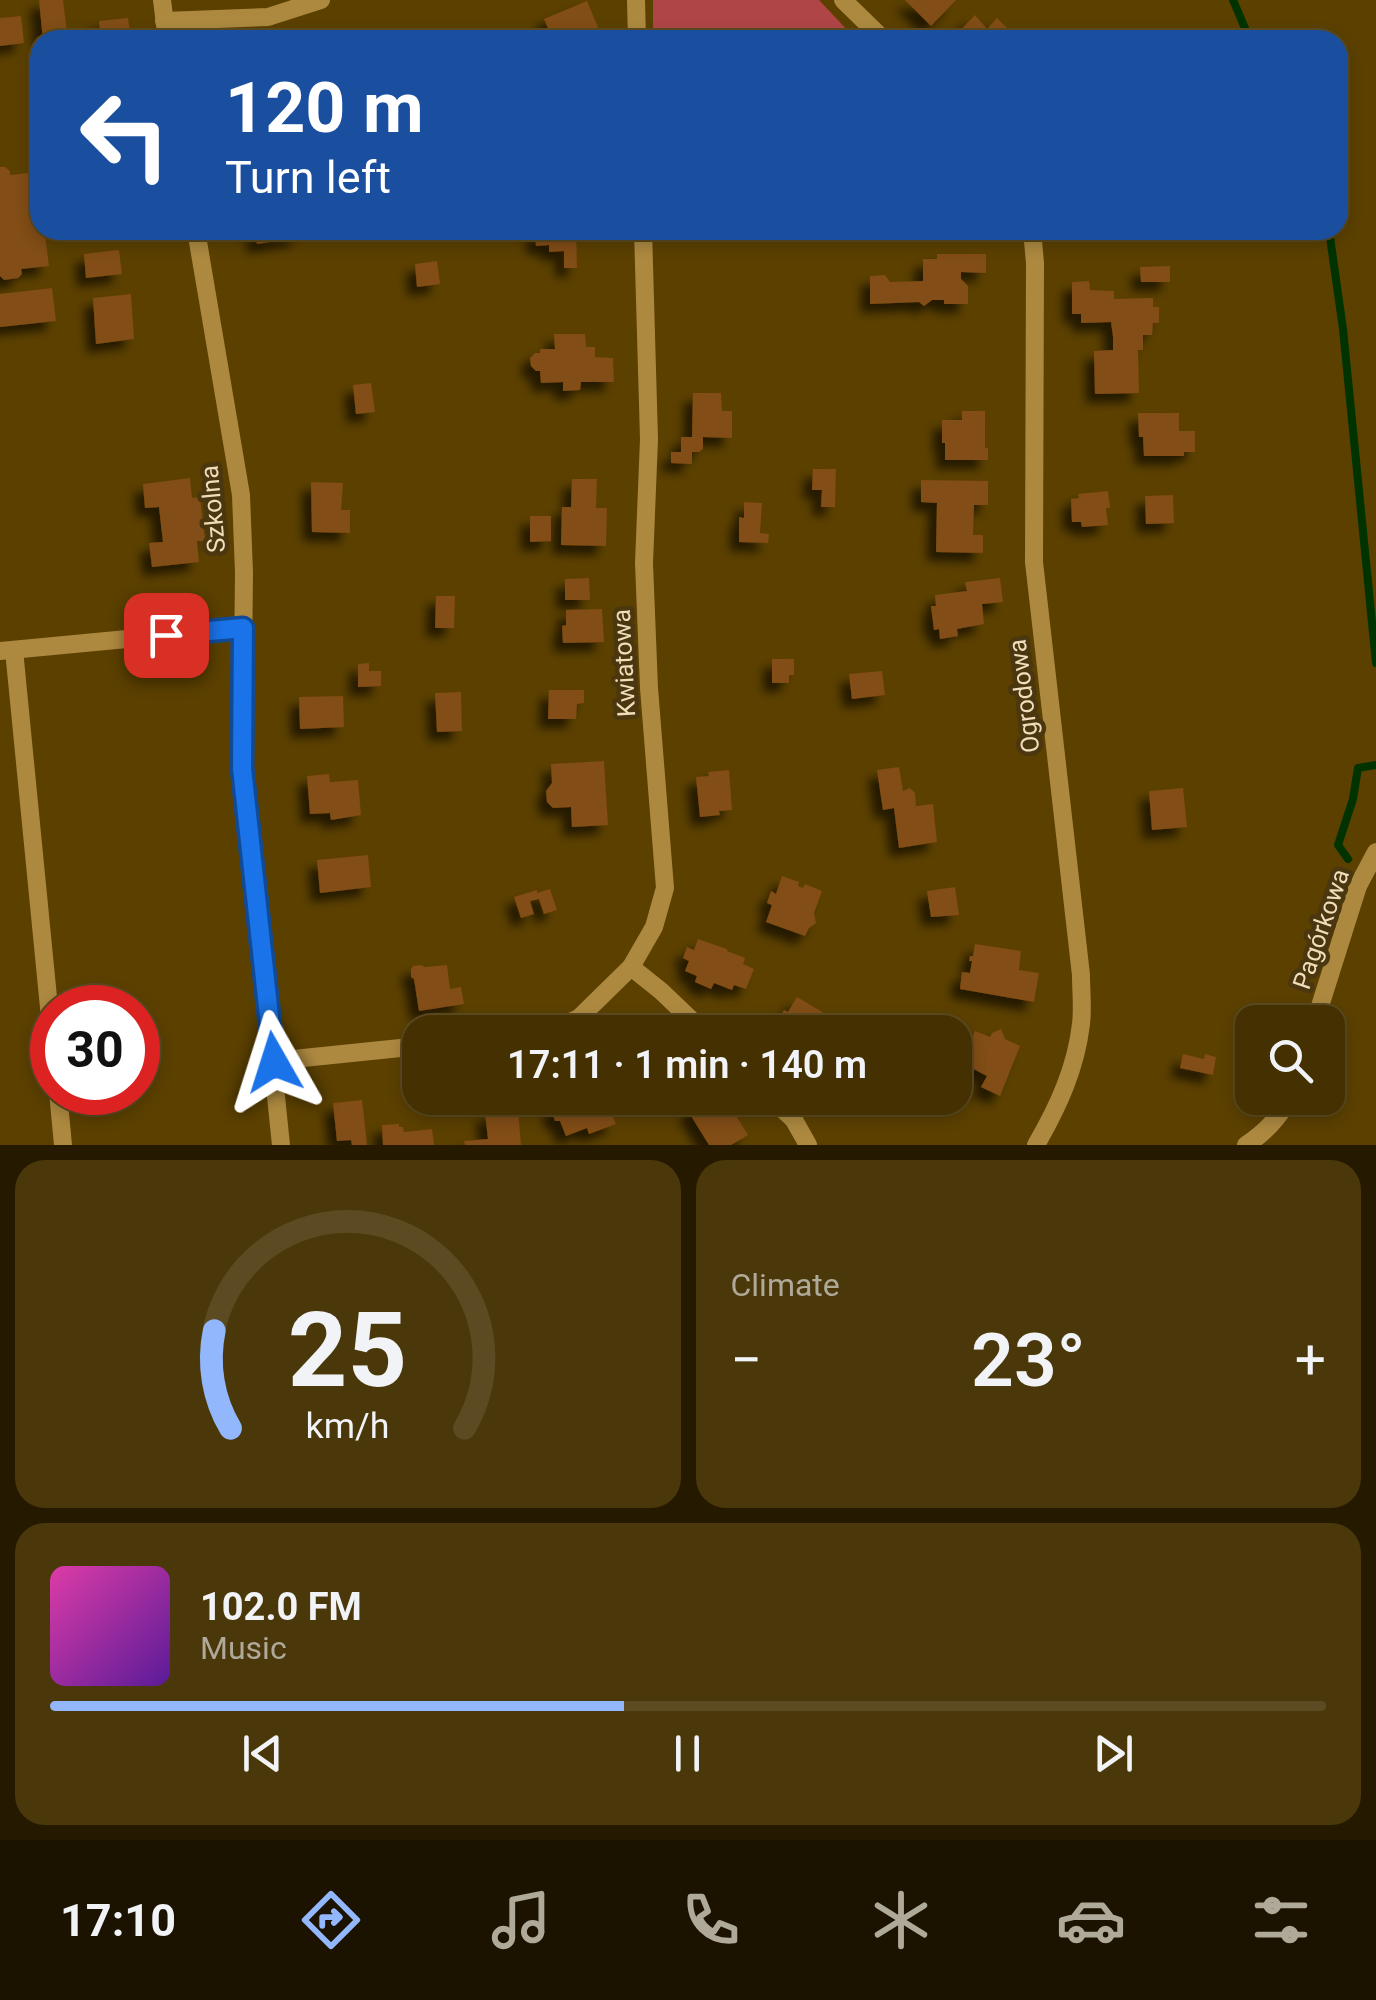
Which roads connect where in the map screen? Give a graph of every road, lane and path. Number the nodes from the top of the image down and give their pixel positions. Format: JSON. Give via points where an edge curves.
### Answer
{"nodes":[{"id":1,"x":162,"y":0,"type":"edge"},
{"id":2,"x":320,"y":0,"type":"edge"},
{"id":3,"x":636,"y":0,"type":"edge"},
{"id":4,"x":843,"y":0,"type":"edge"},
{"id":5,"x":164,"y":21,"type":"junction"},
{"id":6,"x":165,"y":30,"type":"edge"},
{"id":7,"x":637,"y":30,"type":"edge"},
{"id":8,"x":874,"y":30,"type":"edge"},
{"id":9,"x":198,"y":240,"type":"edge"},
{"id":10,"x":643,"y":240,"type":"edge"},
{"id":11,"x":1033,"y":240,"type":"edge"},
{"id":12,"x":243,"y":628,"type":"junction"},
{"id":13,"x":7,"y":650,"type":"edge"},
{"id":14,"x":1376,"y":852,"type":"edge"},
{"id":15,"x":631,"y":967,"type":"junction"},
{"id":16,"x":46,"y":985,"type":"edge"},
{"id":17,"x":1321,"y":1005,"type":"edge"},
{"id":18,"x":582,"y":1015,"type":"edge"},
{"id":19,"x":686,"y":1015,"type":"edge"},
{"id":20,"x":402,"y":1048,"type":"edge"},
{"id":21,"x":274,"y":1062,"type":"junction"},
{"id":22,"x":60,"y":1115,"type":"edge"},
{"id":23,"x":789,"y":1115,"type":"edge"},
{"id":24,"x":1280,"y":1115,"type":"edge"},
{"id":25,"x":63,"y":1145,"type":"edge"},
{"id":26,"x":282,"y":1145,"type":"edge"},
{"id":27,"x":808,"y":1145,"type":"edge"},
{"id":28,"x":1036,"y":1145,"type":"edge"},
{"id":29,"x":1246,"y":1145,"type":"edge"}],
"edges":[{"from":1,"to":5,"type":"street"},
{"from":2,"to":5,"type":"street","via":[[268,16]]},
{"from":3,"to":7,"type":"street"},
{"from":4,"to":8,"type":"street"},
{"from":5,"to":6,"type":"street"},
{"from":9,"to":12,"type":"street","name":"Szkolna","via":[[241,496]]},
{"from":10,"to":15,"type":"street","name":"Kwiatowa","via":[[648,688],[665,888],[654,927]]},
{"from":11,"to":28,"type":"street","name":"Ogrodowa","via":[[1034,562],[1082,975],[1073,1066]]},
{"from":12,"to":13,"type":"street"},
{"from":12,"to":21,"type":"street","name":"Szkolna","via":[[242,768]]},
{"from":13,"to":16,"type":"street"},
{"from":14,"to":17,"type":"street","name":"Pagórkowa","via":[[1358,886]]},
{"from":15,"to":18,"type":"street","name":"Kwiatowa"},
{"from":15,"to":19,"type":"street"},
{"from":20,"to":21,"type":"street"},
{"from":21,"to":26,"type":"street","name":"Szkolna"},
{"from":22,"to":25,"type":"street"},
{"from":23,"to":27,"type":"street"},
{"from":24,"to":29,"type":"street"}]}
